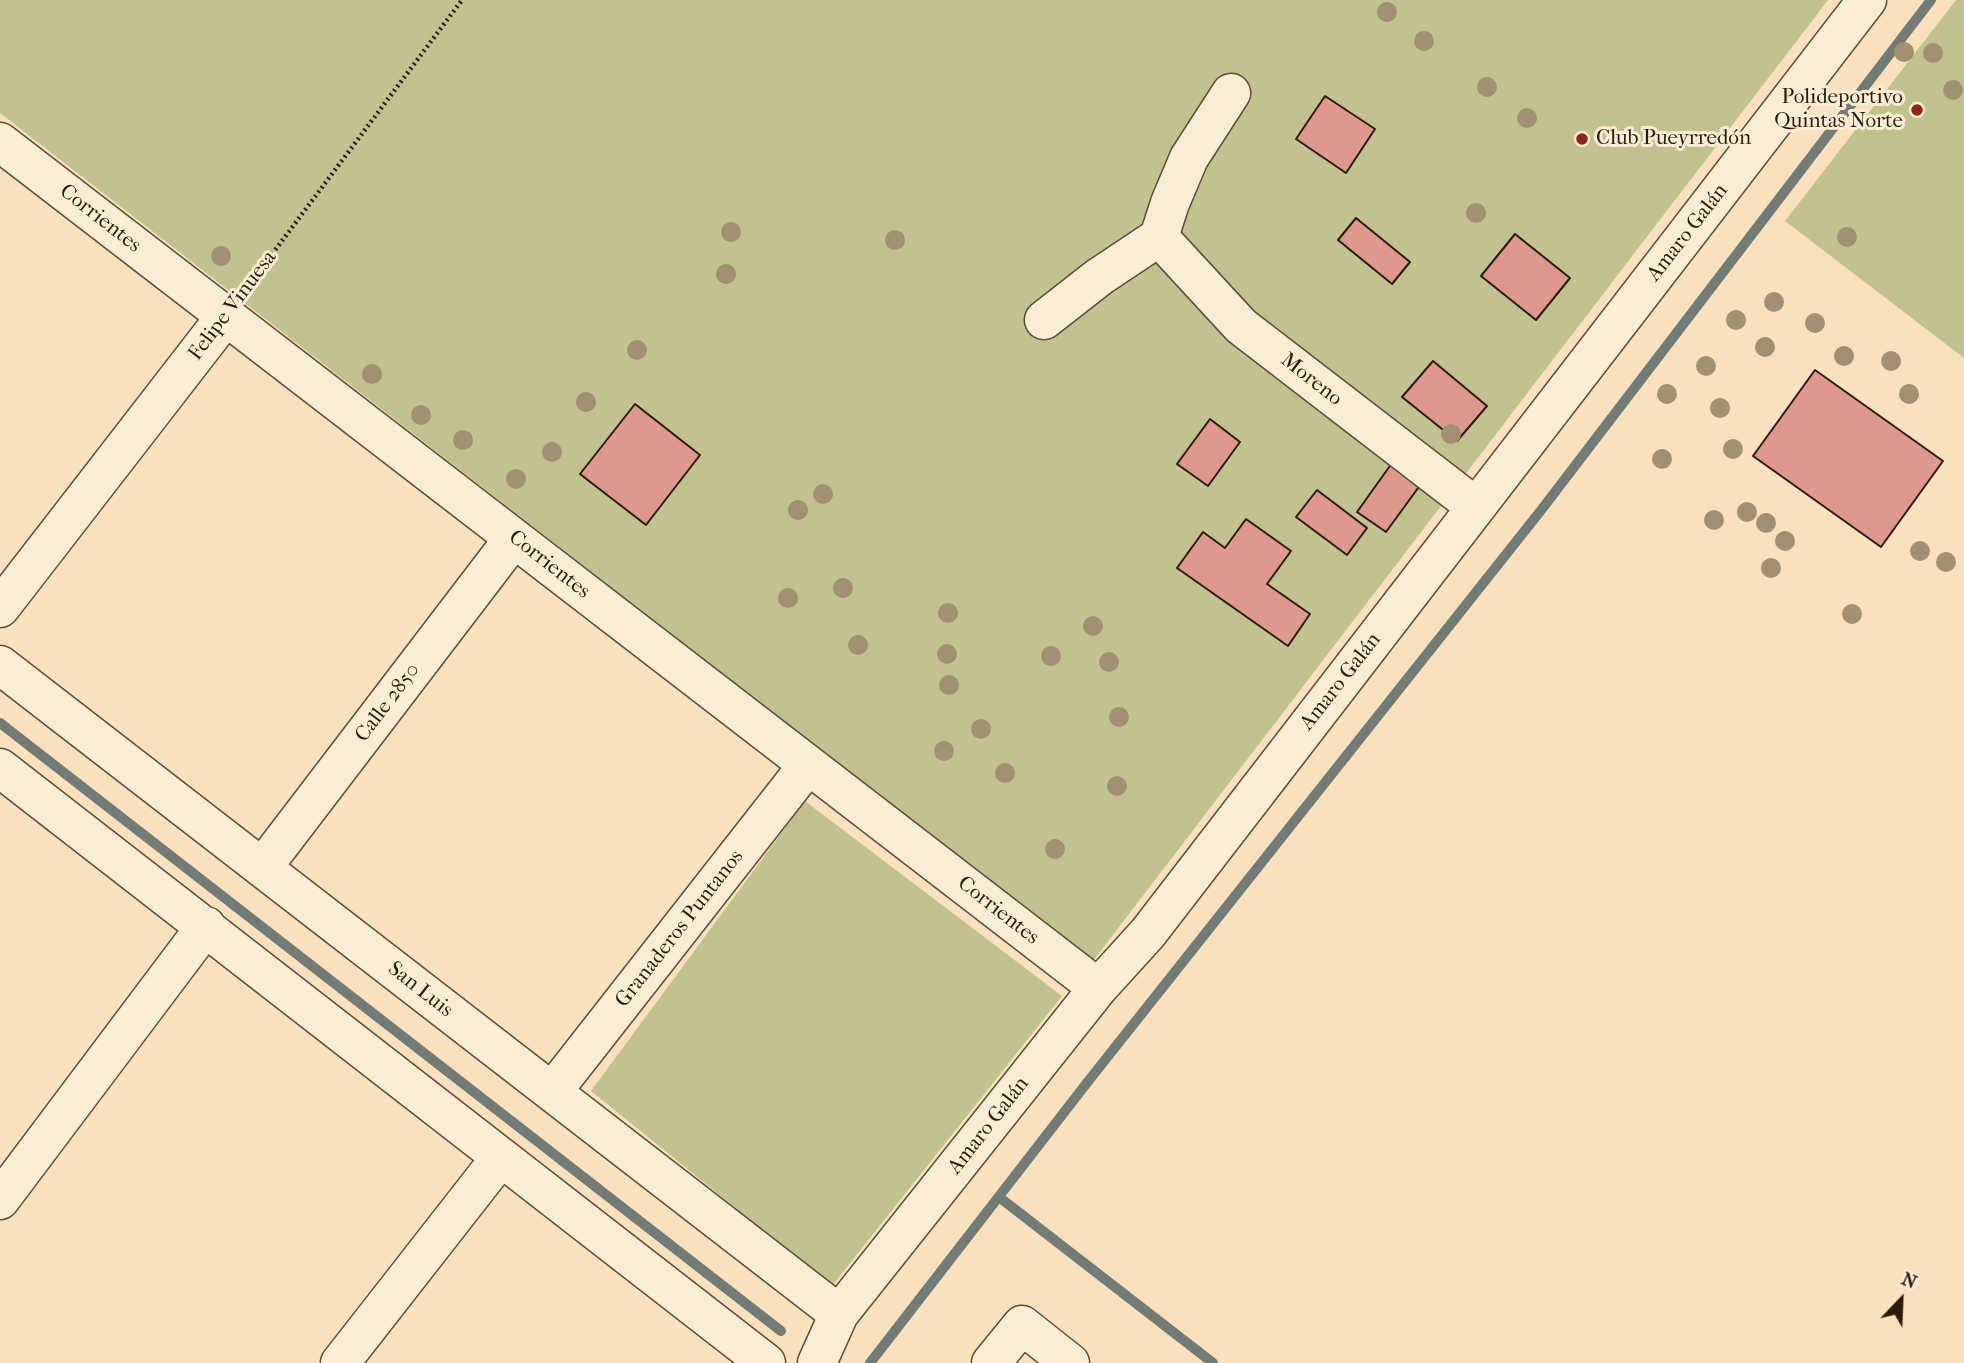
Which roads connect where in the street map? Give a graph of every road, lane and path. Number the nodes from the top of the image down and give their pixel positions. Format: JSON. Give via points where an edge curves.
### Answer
{"nodes":[{"id":1,"x":462,"y":0,"type":"edge"},
{"id":2,"x":1867,"y":0,"type":"edge"},
{"id":3,"x":1231,"y":93,"type":"dead end"},
{"id":4,"x":0,"y":142,"type":"edge"},
{"id":5,"x":1159,"y":237,"type":"junction"},
{"id":6,"x":226,"y":316,"type":"junction"},
{"id":7,"x":1044,"y":320,"type":"dead end"},
{"id":8,"x":1475,"y":507,"type":"junction"},
{"id":9,"x":514,"y":538,"type":"junction"},
{"id":10,"x":0,"y":608,"type":"edge"},
{"id":11,"x":0,"y":666,"type":"edge"},
{"id":12,"x":808,"y":765,"type":"junction"},
{"id":13,"x":0,"y":768,"type":"edge"},
{"id":14,"x":262,"y":868,"type":"junction"},
{"id":15,"x":206,"y":926,"type":"junction"},
{"id":16,"x":1098,"y":988,"type":"junction"},
{"id":17,"x":552,"y":1092,"type":"junction"},
{"id":18,"x":501,"y":1157,"type":"junction"},
{"id":19,"x":0,"y":1200,"type":"edge"},
{"id":20,"x":839,"y":1314,"type":"junction"},
{"id":21,"x":340,"y":1363,"type":"edge"},
{"id":22,"x":766,"y":1363,"type":"edge"},
{"id":23,"x":817,"y":1363,"type":"edge"},
{"id":24,"x":991,"y":1363,"type":"edge"},
{"id":25,"x":1070,"y":1363,"type":"edge"}],
"edges":[{"from":1,"to":6,"type":"path","name":"Felipe Vinuesa"},
{"from":2,"to":8,"type":"street","name":"Amaro Galán"},
{"from":3,"to":5,"type":"street","via":[[1189,158]]},
{"from":4,"to":6,"type":"street","name":"Corrientes"},
{"from":5,"to":7,"type":"street"},
{"from":5,"to":8,"type":"street","name":"Moreno","via":[[1241,326]]},
{"from":6,"to":9,"type":"street","name":"Corrientes"},
{"from":6,"to":10,"type":"street","name":"Felipe Vinuesa"},
{"from":8,"to":16,"type":"street","name":"Amaro Galán","via":[[1148,933]]},
{"from":9,"to":12,"type":"street","name":"Corrientes"},
{"from":9,"to":14,"type":"street","name":"Calle 2850"},
{"from":11,"to":14,"type":"street","name":"San Luis"},
{"from":12,"to":16,"type":"street","name":"Corrientes"},
{"from":12,"to":17,"type":"street","name":"Granaderos Puntanos"},
{"from":13,"to":15,"type":"street"},
{"from":14,"to":17,"type":"street","name":"San Luis"},
{"from":15,"to":18,"type":"street"},
{"from":15,"to":19,"type":"street"},
{"from":16,"to":20,"type":"street","name":"Amaro Galán"},
{"from":17,"to":20,"type":"street","name":"San Luis"},
{"from":18,"to":21,"type":"street"},
{"from":18,"to":22,"type":"street"},
{"from":20,"to":23,"type":"street","name":"Amaro Galán"},
{"from":24,"to":25,"type":"street","via":[[1022,1325]]}]}
